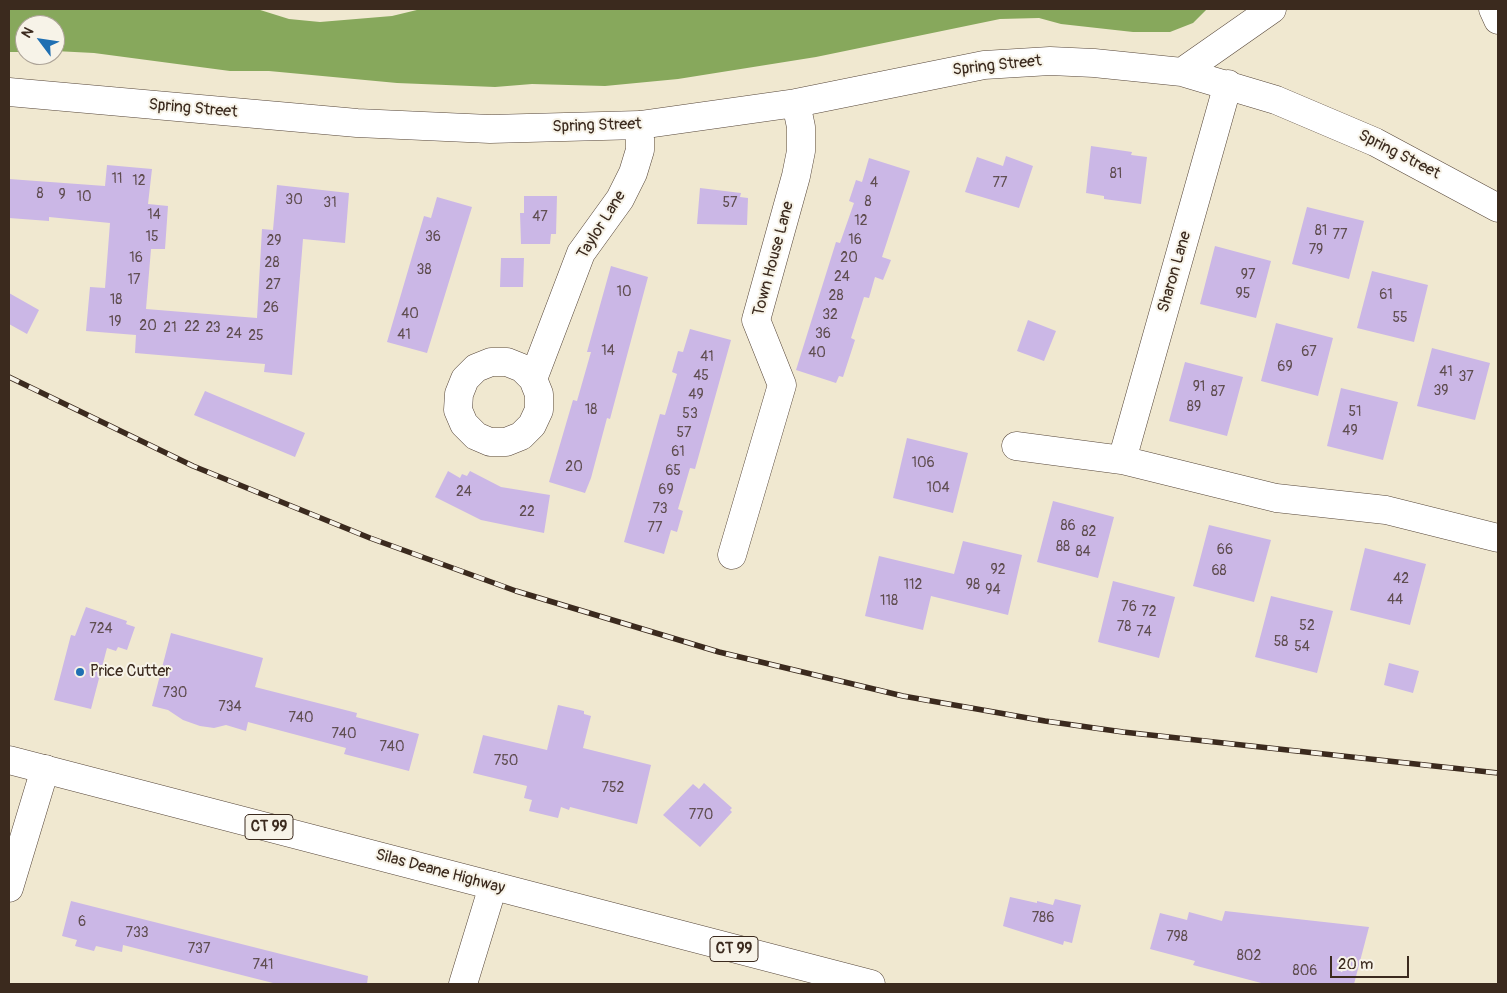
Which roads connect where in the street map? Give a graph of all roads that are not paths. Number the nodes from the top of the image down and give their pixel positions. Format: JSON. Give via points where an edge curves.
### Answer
{"nodes":[{"id":1,"x":1272,"y":9,"type":"edge"},
{"id":2,"x":1493,"y":9,"type":"edge"},
{"id":3,"x":1498,"y":20,"type":"edge"},
{"id":4,"x":1182,"y":72,"type":"junction"},
{"id":5,"x":1228,"y":84,"type":"junction"},
{"id":6,"x":9,"y":92,"type":"edge"},
{"id":7,"x":796,"y":103,"type":"junction"},
{"id":8,"x":640,"y":125,"type":"junction"},
{"id":9,"x":1498,"y":208,"type":"edge"},
{"id":10,"x":533,"y":379,"type":"dead end"},
{"id":11,"x":1016,"y":446,"type":"dead end"},
{"id":12,"x":1122,"y":460,"type":"junction"},
{"id":13,"x":1498,"y":538,"type":"edge"},
{"id":14,"x":732,"y":555,"type":"dead end"},
{"id":15,"x":9,"y":760,"type":"edge"},
{"id":16,"x":45,"y":769,"type":"junction"},
{"id":17,"x":493,"y":886,"type":"junction"},
{"id":18,"x":9,"y":888,"type":"edge"},
{"id":19,"x":463,"y":984,"type":"edge"},
{"id":20,"x":871,"y":984,"type":"edge"}],
"edges":[{"from":1,"to":4,"type":"street"},
{"from":2,"to":3,"type":"street"},
{"from":4,"to":5,"type":"street","name":"Spring Street"},
{"from":4,"to":7,"type":"street","name":"Spring Street","via":[[1050,61],[984,65]]},
{"from":5,"to":9,"type":"street","name":"Spring Street","via":[[1318,116],[1375,142]]},
{"from":5,"to":12,"type":"street","name":"Sharon Lane"},
{"from":6,"to":8,"type":"street","name":"Spring Street","via":[[383,125],[490,129]]},
{"from":7,"to":8,"type":"street","name":"Spring Street"},
{"from":7,"to":14,"type":"street","name":"Town House Lane","via":[[801,151],[756,320],[782,385]]},
{"from":8,"to":10,"type":"street","name":"Taylor Lane","via":[[640,150],[633,173],[620,199],[581,253]]},
{"from":11,"to":12,"type":"street"},
{"from":12,"to":13,"type":"street","via":[[1276,498],[1386,510]]},
{"from":15,"to":16,"type":"street","name":"Silas Deane Highway","number":"CT 99"},
{"from":16,"to":17,"type":"street","name":"Silas Deane Highway","number":"CT 99"},
{"from":16,"to":18,"type":"street"},
{"from":17,"to":19,"type":"street"},
{"from":17,"to":20,"type":"street","name":"Silas Deane Highway","number":"CT 99"}]}
